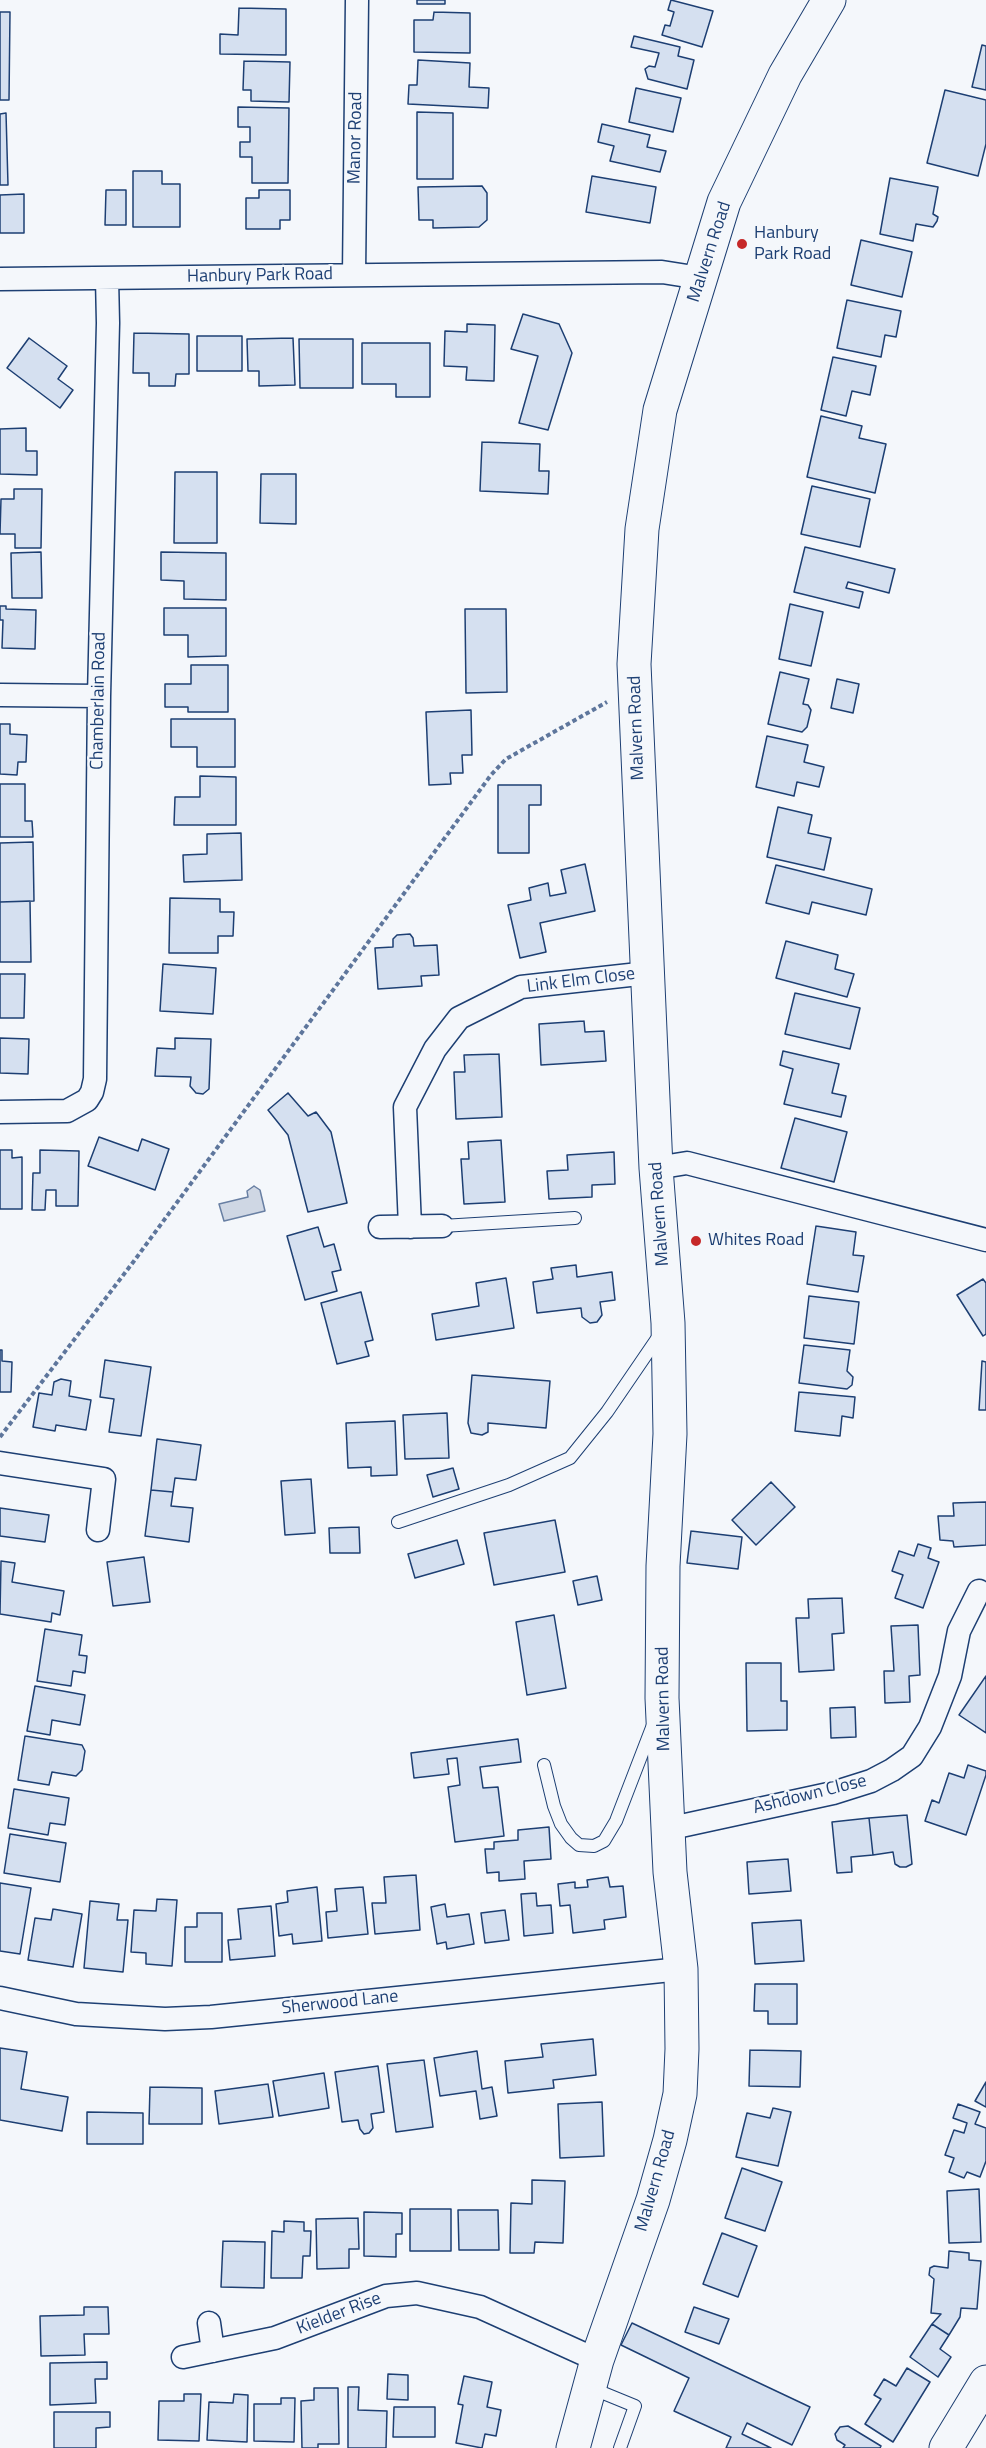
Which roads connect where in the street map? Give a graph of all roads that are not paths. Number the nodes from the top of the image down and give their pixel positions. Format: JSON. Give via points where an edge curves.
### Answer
{"nodes":[{"id":1,"x":357,"y":0,"type":"edge"},
{"id":2,"x":829,"y":0,"type":"edge"},
{"id":3,"x":354,"y":275,"type":"junction"},
{"id":4,"x":107,"y":278,"type":"junction"},
{"id":5,"x":700,"y":278,"type":"junction"},
{"id":6,"x":0,"y":279,"type":"edge"},
{"id":7,"x":0,"y":695,"type":"edge"},
{"id":8,"x":99,"y":696,"type":"junction"},
{"id":9,"x":648,"y":973,"type":"junction"},
{"id":10,"x":0,"y":1112,"type":"edge"},
{"id":11,"x":656,"y":1168,"type":"junction"},
{"id":12,"x":575,"y":1218,"type":"dead end"},
{"id":13,"x":442,"y":1226,"type":"joint"},
{"id":14,"x":381,"y":1227,"type":"dead end"},
{"id":15,"x":410,"y":1227,"type":"junction"},
{"id":16,"x":986,"y":1240,"type":"edge"},
{"id":17,"x":668,"y":1323,"type":"junction"},
{"id":18,"x":0,"y":1463,"type":"edge"},
{"id":19,"x":398,"y":1522,"type":"dead end"},
{"id":20,"x":98,"y":1530,"type":"dead end"},
{"id":21,"x":979,"y":1591,"type":"dead end"},
{"id":22,"x":662,"y":1698,"type":"junction"},
{"id":23,"x":544,"y":1765,"type":"dead end"},
{"id":24,"x":667,"y":1828,"type":"junction"},
{"id":25,"x":681,"y":1969,"type":"junction"},
{"id":26,"x":0,"y":1998,"type":"edge"},
{"id":27,"x":208,"y":2322,"type":"dead end"},
{"id":28,"x":213,"y":2351,"type":"junction"},
{"id":29,"x":183,"y":2357,"type":"dead end"},
{"id":30,"x":594,"y":2374,"type":"junction"},
{"id":31,"x":986,"y":2382,"type":"edge"},
{"id":32,"x":573,"y":2448,"type":"edge"},
{"id":33,"x":620,"y":2448,"type":"edge"},
{"id":34,"x":946,"y":2448,"type":"edge"}],
"edges":[{"from":1,"to":3,"type":"street","name":"Manor Road"},
{"from":2,"to":5,"type":"main road","name":"Malvern Road","via":[[785,75],[724,202]]},
{"from":3,"to":4,"type":"street","name":"Hanbury Park Road"},
{"from":3,"to":5,"type":"street","name":"Hanbury Park Road","via":[[662,272]]},
{"from":4,"to":6,"type":"street","name":"Hanbury Park Road"},
{"from":4,"to":8,"type":"street","name":"Chamberlain Road"},
{"from":5,"to":9,"type":"main road","name":"Malvern Road","via":[[658,422],[642,529],[634,664]]},
{"from":7,"to":8,"type":"street"},
{"from":8,"to":10,"type":"street","name":"Chamberlain Road","via":[[92,1092],[87,1100],[67,1111]]},
{"from":9,"to":11,"type":"main road","name":"Malvern Road"},
{"from":9,"to":15,"type":"street","name":"Link Elm Close","via":[[521,987],[459,1018],[435,1049],[405,1107]]},
{"from":11,"to":16,"type":"street","via":[[687,1163]]},
{"from":11,"to":17,"type":"main road","name":"Malvern Road"},
{"from":12,"to":13,"type":"lane"},
{"from":13,"to":15,"type":"street"},
{"from":14,"to":15,"type":"street"},
{"from":17,"to":19,"type":"lane","via":[[570,1458],[509,1485]]},
{"from":17,"to":22,"type":"main road","name":"Malvern Road","via":[[670,1434]]},
{"from":18,"to":20,"type":"street","via":[[104,1479]]},
{"from":21,"to":24,"type":"street","name":"Ashdown Close","via":[[959,1631],[950,1676],[930,1727],[912,1756],[871,1781],[833,1793]]},
{"from":22,"to":23,"type":"lane","via":[[627,1795],[604,1841],[579,1845],[571,1838],[554,1806]]},
{"from":22,"to":24,"type":"main road","name":"Malvern Road"},
{"from":24,"to":25,"type":"main road","name":"Malvern Road"},
{"from":25,"to":26,"type":"street","name":"Sherwood Lane","via":[[176,2019],[76,2014]]},
{"from":25,"to":30,"type":"main road","name":"Malvern Road","via":[[680,2094],[653,2200]]},
{"from":27,"to":28,"type":"street"},
{"from":28,"to":29,"type":"street","name":"Kielder Rise"},
{"from":28,"to":30,"type":"street","name":"Kielder Rise","via":[[275,2338],[386,2296],[417,2292],[480,2307]]},
{"from":30,"to":32,"type":"main road","name":"Malvern Road"},
{"from":30,"to":33,"type":"lane","via":[[635,2406]]},
{"from":31,"to":34,"type":"main road"}]}
